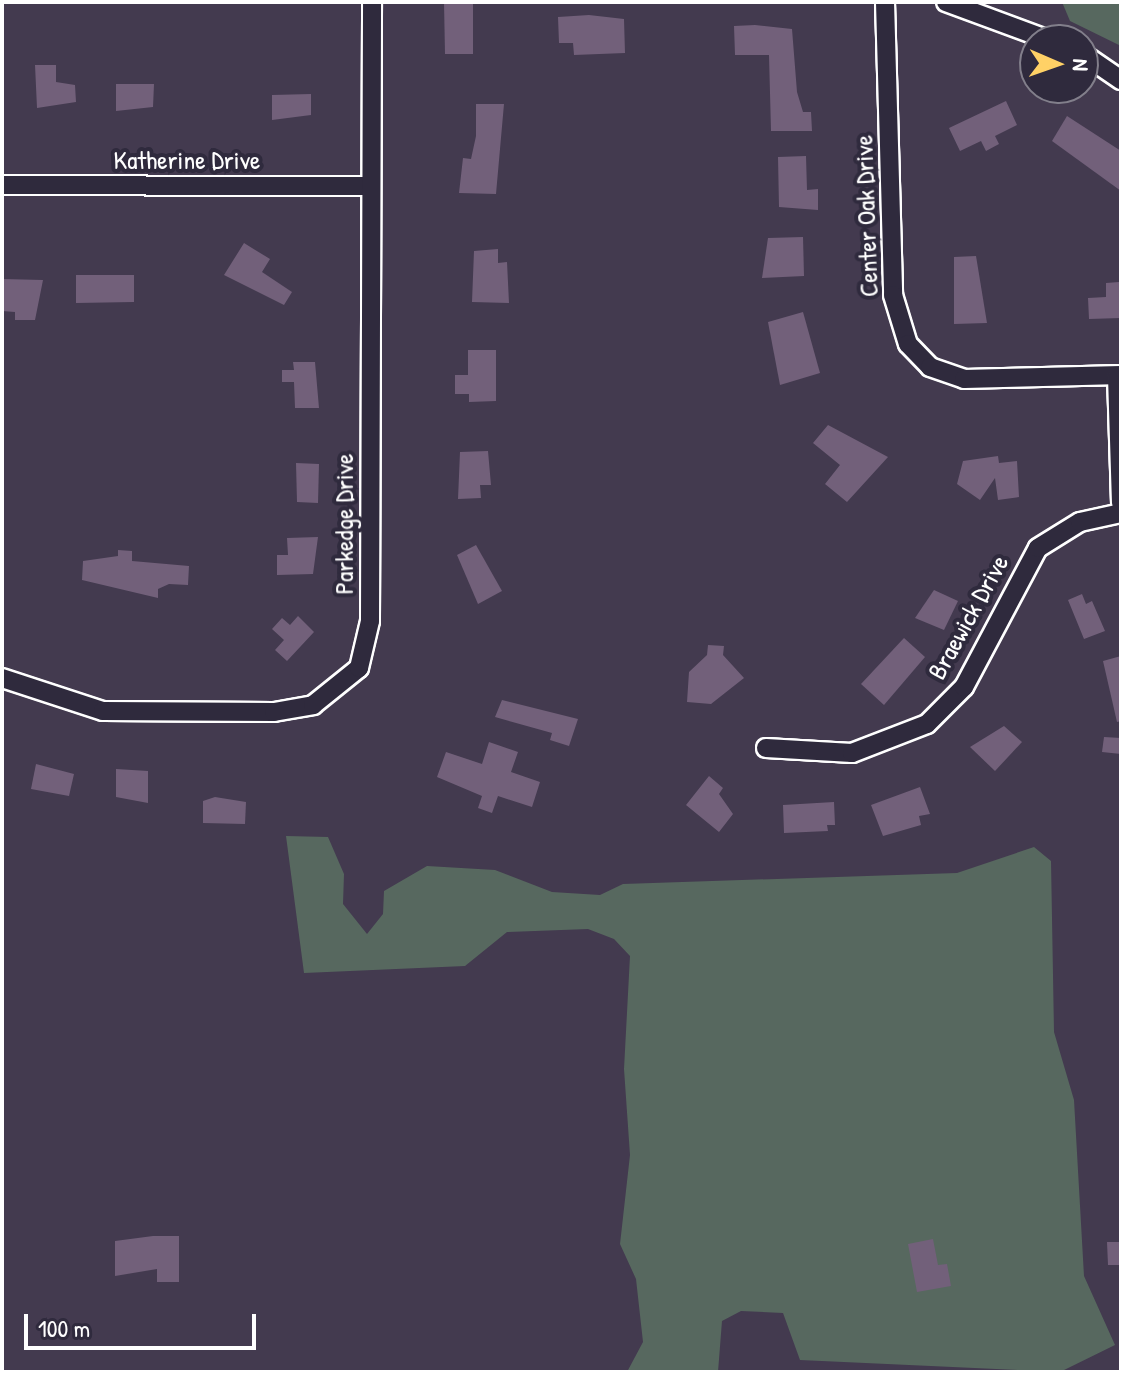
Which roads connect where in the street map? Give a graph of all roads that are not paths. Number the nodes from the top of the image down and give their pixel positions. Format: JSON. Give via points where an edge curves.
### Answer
{"nodes":[{"id":1,"x":372,"y":2,"type":"edge"},
{"id":2,"x":885,"y":2,"type":"edge"},
{"id":3,"x":946,"y":2,"type":"edge"},
{"id":4,"x":1019,"y":29,"type":"edge"},
{"id":5,"x":1099,"y":65,"type":"edge"},
{"id":6,"x":1121,"y":80,"type":"edge"},
{"id":7,"x":2,"y":185,"type":"edge"},
{"id":8,"x":371,"y":186,"type":"junction"},
{"id":9,"x":1119,"y":376,"type":"edge"},
{"id":10,"x":1121,"y":503,"type":"edge"},
{"id":11,"x":1121,"y":513,"type":"edge"},
{"id":12,"x":2,"y":678,"type":"edge"},
{"id":13,"x":766,"y":748,"type":"dead end"}],
"edges":[{"from":1,"to":8,"type":"street","name":"Parkedge Drive"},
{"from":2,"to":9,"type":"street","name":"Center Oak Drive","via":[[893,295],[908,344],[930,367],[964,379]]},
{"from":3,"to":4,"type":"street"},
{"from":5,"to":6,"type":"street"},
{"from":7,"to":8,"type":"street","name":"Katherine Drive"},
{"from":8,"to":12,"type":"street","name":"Parkedge Drive","via":[[370,621],[359,668],[313,705],[274,712],[103,711],[48,698]]},
{"from":9,"to":10,"type":"street"},
{"from":11,"to":13,"type":"street","name":"Braewick Drive","via":[[1080,522],[1038,548],[964,687],[927,724],[852,753]]}]}
